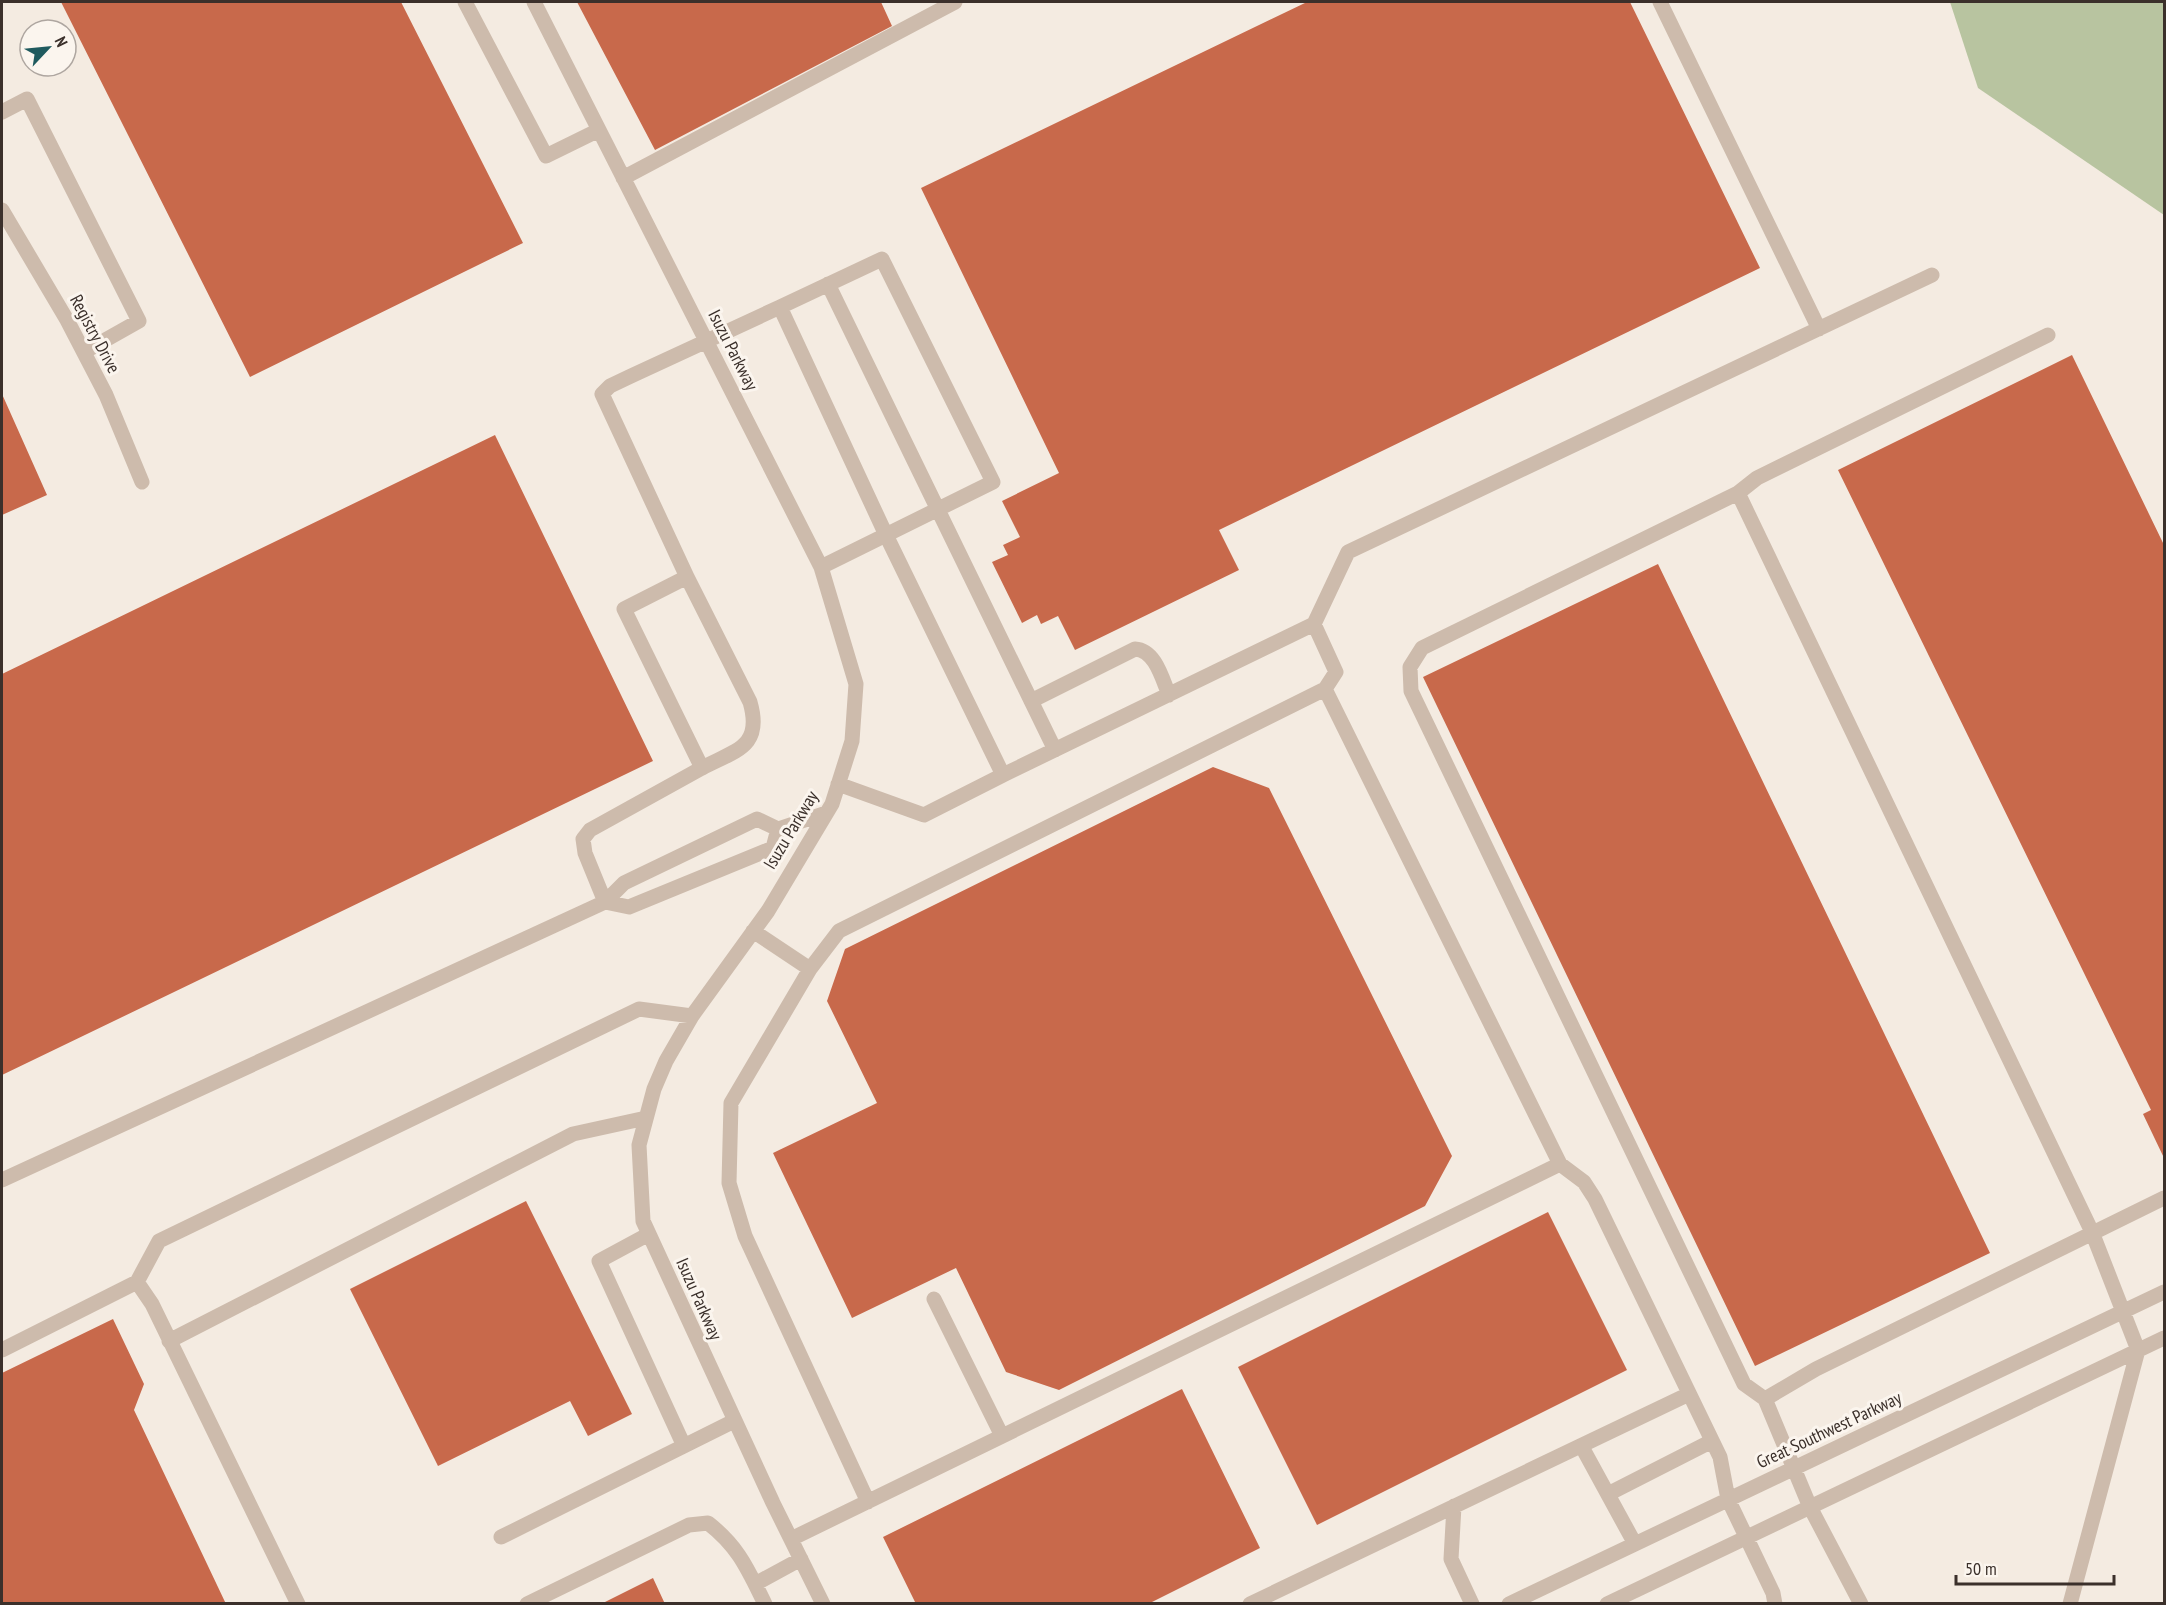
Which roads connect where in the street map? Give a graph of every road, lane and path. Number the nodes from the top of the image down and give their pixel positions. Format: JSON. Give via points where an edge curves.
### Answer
{"nodes":[{"id":1,"x":465,"y":2,"type":"edge"},
{"id":2,"x":534,"y":2,"type":"edge"},
{"id":3,"x":955,"y":2,"type":"edge"},
{"id":4,"x":1660,"y":2,"type":"edge"},
{"id":5,"x":2,"y":112,"type":"edge"},
{"id":6,"x":598,"y":130,"type":"junction"},
{"id":7,"x":623,"y":178,"type":"junction"},
{"id":8,"x":2,"y":210,"type":"edge"},
{"id":9,"x":1932,"y":275,"type":"dead end"},
{"id":10,"x":828,"y":285,"type":"junction"},
{"id":11,"x":780,"y":307,"type":"junction"},
{"id":12,"x":1819,"y":329,"type":"junction"},
{"id":13,"x":2048,"y":335,"type":"dead end"},
{"id":14,"x":707,"y":342,"type":"junction"},
{"id":15,"x":84,"y":352,"type":"junction"},
{"id":16,"x":142,"y":482,"type":"dead end"},
{"id":17,"x":1737,"y":493,"type":"junction"},
{"id":18,"x":938,"y":509,"type":"junction"},
{"id":19,"x":886,"y":535,"type":"junction"},
{"id":20,"x":821,"y":567,"type":"junction"},
{"id":21,"x":687,"y":577,"type":"junction"},
{"id":22,"x":1314,"y":624,"type":"junction"},
{"id":23,"x":1325,"y":689,"type":"junction"},
{"id":24,"x":1169,"y":694,"type":"junction"},
{"id":25,"x":1031,"y":701,"type":"junction"},
{"id":26,"x":1055,"y":750,"type":"junction"},
{"id":27,"x":702,"y":768,"type":"junction"},
{"id":28,"x":1003,"y":775,"type":"junction"},
{"id":29,"x":838,"y":784,"type":"junction"},
{"id":30,"x":826,"y":813,"type":"junction"},
{"id":31,"x":778,"y":829,"type":"junction"},
{"id":32,"x":605,"y":902,"type":"junction"},
{"id":33,"x":753,"y":931,"type":"junction"},
{"id":34,"x":810,"y":969,"type":"junction"},
{"id":35,"x":692,"y":1016,"type":"junction"},
{"id":36,"x":646,"y":1118,"type":"junction"},
{"id":37,"x":1560,"y":1164,"type":"junction"},
{"id":38,"x":2,"y":1180,"type":"edge"},
{"id":39,"x":2164,"y":1198,"type":"edge"},
{"id":40,"x":2092,"y":1232,"type":"junction"},
{"id":41,"x":649,"y":1234,"type":"junction"},
{"id":42,"x":137,"y":1282,"type":"junction"},
{"id":43,"x":2164,"y":1292,"type":"edge"},
{"id":44,"x":934,"y":1299,"type":"dead end"},
{"id":45,"x":2121,"y":1313,"type":"junction"},
{"id":46,"x":2164,"y":1338,"type":"edge"},
{"id":47,"x":169,"y":1341,"type":"junction"},
{"id":48,"x":2,"y":1350,"type":"edge"},
{"id":49,"x":2138,"y":1350,"type":"junction"},
{"id":50,"x":1689,"y":1394,"type":"junction"},
{"id":51,"x":1765,"y":1399,"type":"junction"},
{"id":52,"x":734,"y":1421,"type":"junction"},
{"id":53,"x":1002,"y":1436,"type":"junction"},
{"id":54,"x":1712,"y":1441,"type":"junction"},
{"id":55,"x":684,"y":1446,"type":"junction"},
{"id":56,"x":1582,"y":1447,"type":"junction"},
{"id":57,"x":1792,"y":1469,"type":"junction"},
{"id":58,"x":1608,"y":1494,"type":"junction"},
{"id":59,"x":1728,"y":1499,"type":"junction"},
{"id":60,"x":868,"y":1502,"type":"junction"},
{"id":61,"x":1454,"y":1506,"type":"junction"},
{"id":62,"x":1810,"y":1507,"type":"junction"},
{"id":63,"x":501,"y":1537,"type":"dead end"},
{"id":64,"x":1745,"y":1538,"type":"junction"},
{"id":65,"x":791,"y":1539,"type":"junction"},
{"id":66,"x":1635,"y":1544,"type":"junction"},
{"id":67,"x":801,"y":1560,"type":"junction"},
{"id":68,"x":755,"y":1584,"type":"junction"},
{"id":69,"x":298,"y":1604,"type":"edge"},
{"id":70,"x":527,"y":1604,"type":"edge"},
{"id":71,"x":765,"y":1604,"type":"edge"},
{"id":72,"x":823,"y":1604,"type":"edge"},
{"id":73,"x":1250,"y":1604,"type":"edge"},
{"id":74,"x":1472,"y":1604,"type":"edge"},
{"id":75,"x":1509,"y":1604,"type":"edge"},
{"id":76,"x":1606,"y":1604,"type":"edge"},
{"id":77,"x":1774,"y":1604,"type":"edge"},
{"id":78,"x":1861,"y":1604,"type":"edge"},
{"id":79,"x":2070,"y":1604,"type":"edge"}],
"edges":[{"from":1,"to":6,"type":"street","via":[[546,156]]},
{"from":2,"to":6,"type":"street","name":"Isuzu Parkway"},
{"from":3,"to":7,"type":"street"},
{"from":4,"to":12,"type":"street"},
{"from":5,"to":15,"type":"street","via":[[27,99],[139,321]]},
{"from":6,"to":7,"type":"street","name":"Isuzu Parkway"},
{"from":7,"to":14,"type":"street","name":"Isuzu Parkway"},
{"from":8,"to":15,"type":"street","name":"Registry Drive"},
{"from":9,"to":12,"type":"street"},
{"from":10,"to":11,"type":"street"},
{"from":10,"to":18,"type":"street"},
{"from":10,"to":18,"type":"street","via":[[882,259],[993,482]]},
{"from":11,"to":14,"type":"street"},
{"from":11,"to":19,"type":"street"},
{"from":12,"to":22,"type":"street","via":[[1348,552]]},
{"from":13,"to":17,"type":"street","via":[[1757,478]]},
{"from":14,"to":20,"type":"street","name":"Isuzu Parkway"},
{"from":14,"to":21,"type":"street","via":[[610,386],[602,394]]},
{"from":15,"to":16,"type":"street","name":"Registry Drive"},
{"from":17,"to":40,"type":"street"},
{"from":17,"to":51,"type":"street","via":[[1422,648],[1410,667],[1411,691],[1744,1384]]},
{"from":18,"to":19,"type":"street"},
{"from":18,"to":25,"type":"street"},
{"from":19,"to":20,"type":"street"},
{"from":19,"to":28,"type":"street"},
{"from":20,"to":29,"type":"street","name":"Isuzu Parkway","via":[[856,684],[852,741]]},
{"from":21,"to":27,"type":"street","via":[[750,702],[756,722],[753,735],[743,746]]},
{"from":21,"to":27,"type":"street","via":[[624,609]]},
{"from":22,"to":23,"type":"street","via":[[1336,672]]},
{"from":22,"to":24,"type":"street"},
{"from":23,"to":34,"type":"street","via":[[839,932]]},
{"from":23,"to":37,"type":"street"},
{"from":24,"to":25,"type":"street","via":[[1151,655],[1135,649]]},
{"from":24,"to":26,"type":"street"},
{"from":25,"to":26,"type":"street"},
{"from":26,"to":28,"type":"street"},
{"from":27,"to":32,"type":"street","via":[[590,830],[583,838],[585,854]]},
{"from":28,"to":29,"type":"street","via":[[924,815]]},
{"from":29,"to":30,"type":"street","name":"Isuzu Parkway"},
{"from":30,"to":31,"type":"street"},
{"from":30,"to":33,"type":"street","name":"Isuzu Parkway"},
{"from":31,"to":32,"type":"street","via":[[757,819],[624,883]]},
{"from":31,"to":32,"type":"street","via":[[773,848],[629,907]]},
{"from":32,"to":38,"type":"street"},
{"from":33,"to":34,"type":"street"},
{"from":33,"to":35,"type":"street","name":"Isuzu Parkway"},
{"from":34,"to":60,"type":"street","via":[[731,1103],[729,1183],[745,1236]]},
{"from":35,"to":36,"type":"street","name":"Isuzu Parkway","via":[[654,1089]]},
{"from":35,"to":42,"type":"street","via":[[639,1009],[159,1241]]},
{"from":36,"to":41,"type":"street","name":"Isuzu Parkway","via":[[639,1145],[643,1221]]},
{"from":36,"to":47,"type":"street","via":[[573,1134]]},
{"from":37,"to":50,"type":"street","via":[[1584,1182],[1595,1199]]},
{"from":37,"to":53,"type":"street"},
{"from":39,"to":40,"type":"street"},
{"from":40,"to":45,"type":"street"},
{"from":40,"to":51,"type":"street","via":[[1816,1369]]},
{"from":41,"to":52,"type":"street","name":"Isuzu Parkway"},
{"from":41,"to":55,"type":"street","via":[[598,1261]]},
{"from":42,"to":47,"type":"street"},
{"from":42,"to":48,"type":"street"},
{"from":43,"to":45,"type":"street","name":"Great Southwest Parkway"},
{"from":44,"to":53,"type":"street"},
{"from":45,"to":49,"type":"street"},
{"from":45,"to":57,"type":"street","name":"Great Southwest Parkway"},
{"from":46,"to":49,"type":"street"},
{"from":47,"to":69,"type":"street"},
{"from":49,"to":62,"type":"street"},
{"from":49,"to":79,"type":"street"},
{"from":50,"to":54,"type":"street"},
{"from":50,"to":56,"type":"street"},
{"from":51,"to":57,"type":"street"},
{"from":52,"to":55,"type":"street"},
{"from":52,"to":65,"type":"street","name":"Isuzu Parkway"},
{"from":53,"to":60,"type":"street"},
{"from":54,"to":58,"type":"street"},
{"from":54,"to":59,"type":"street","via":[[1720,1456]]},
{"from":55,"to":63,"type":"street"},
{"from":56,"to":58,"type":"street"},
{"from":56,"to":61,"type":"street"},
{"from":57,"to":59,"type":"street","name":"Great Southwest Parkway"},
{"from":57,"to":62,"type":"street"},
{"from":58,"to":66,"type":"street"},
{"from":59,"to":64,"type":"street"},
{"from":59,"to":66,"type":"street","name":"Great Southwest Parkway"},
{"from":60,"to":65,"type":"street"},
{"from":61,"to":73,"type":"street"},
{"from":61,"to":74,"type":"street","via":[[1451,1559]]},
{"from":62,"to":64,"type":"street"},
{"from":62,"to":78,"type":"street"},
{"from":64,"to":76,"type":"street"},
{"from":64,"to":77,"type":"street","via":[[1773,1593]]},
{"from":65,"to":67,"type":"street","name":"Isuzu Parkway"},
{"from":66,"to":75,"type":"street","name":"Great Southwest Parkway"},
{"from":67,"to":68,"type":"street"},
{"from":67,"to":72,"type":"street","name":"Isuzu Parkway"},
{"from":68,"to":70,"type":"street","via":[[741,1555],[708,1523],[689,1525]]},
{"from":68,"to":71,"type":"street"}]}
